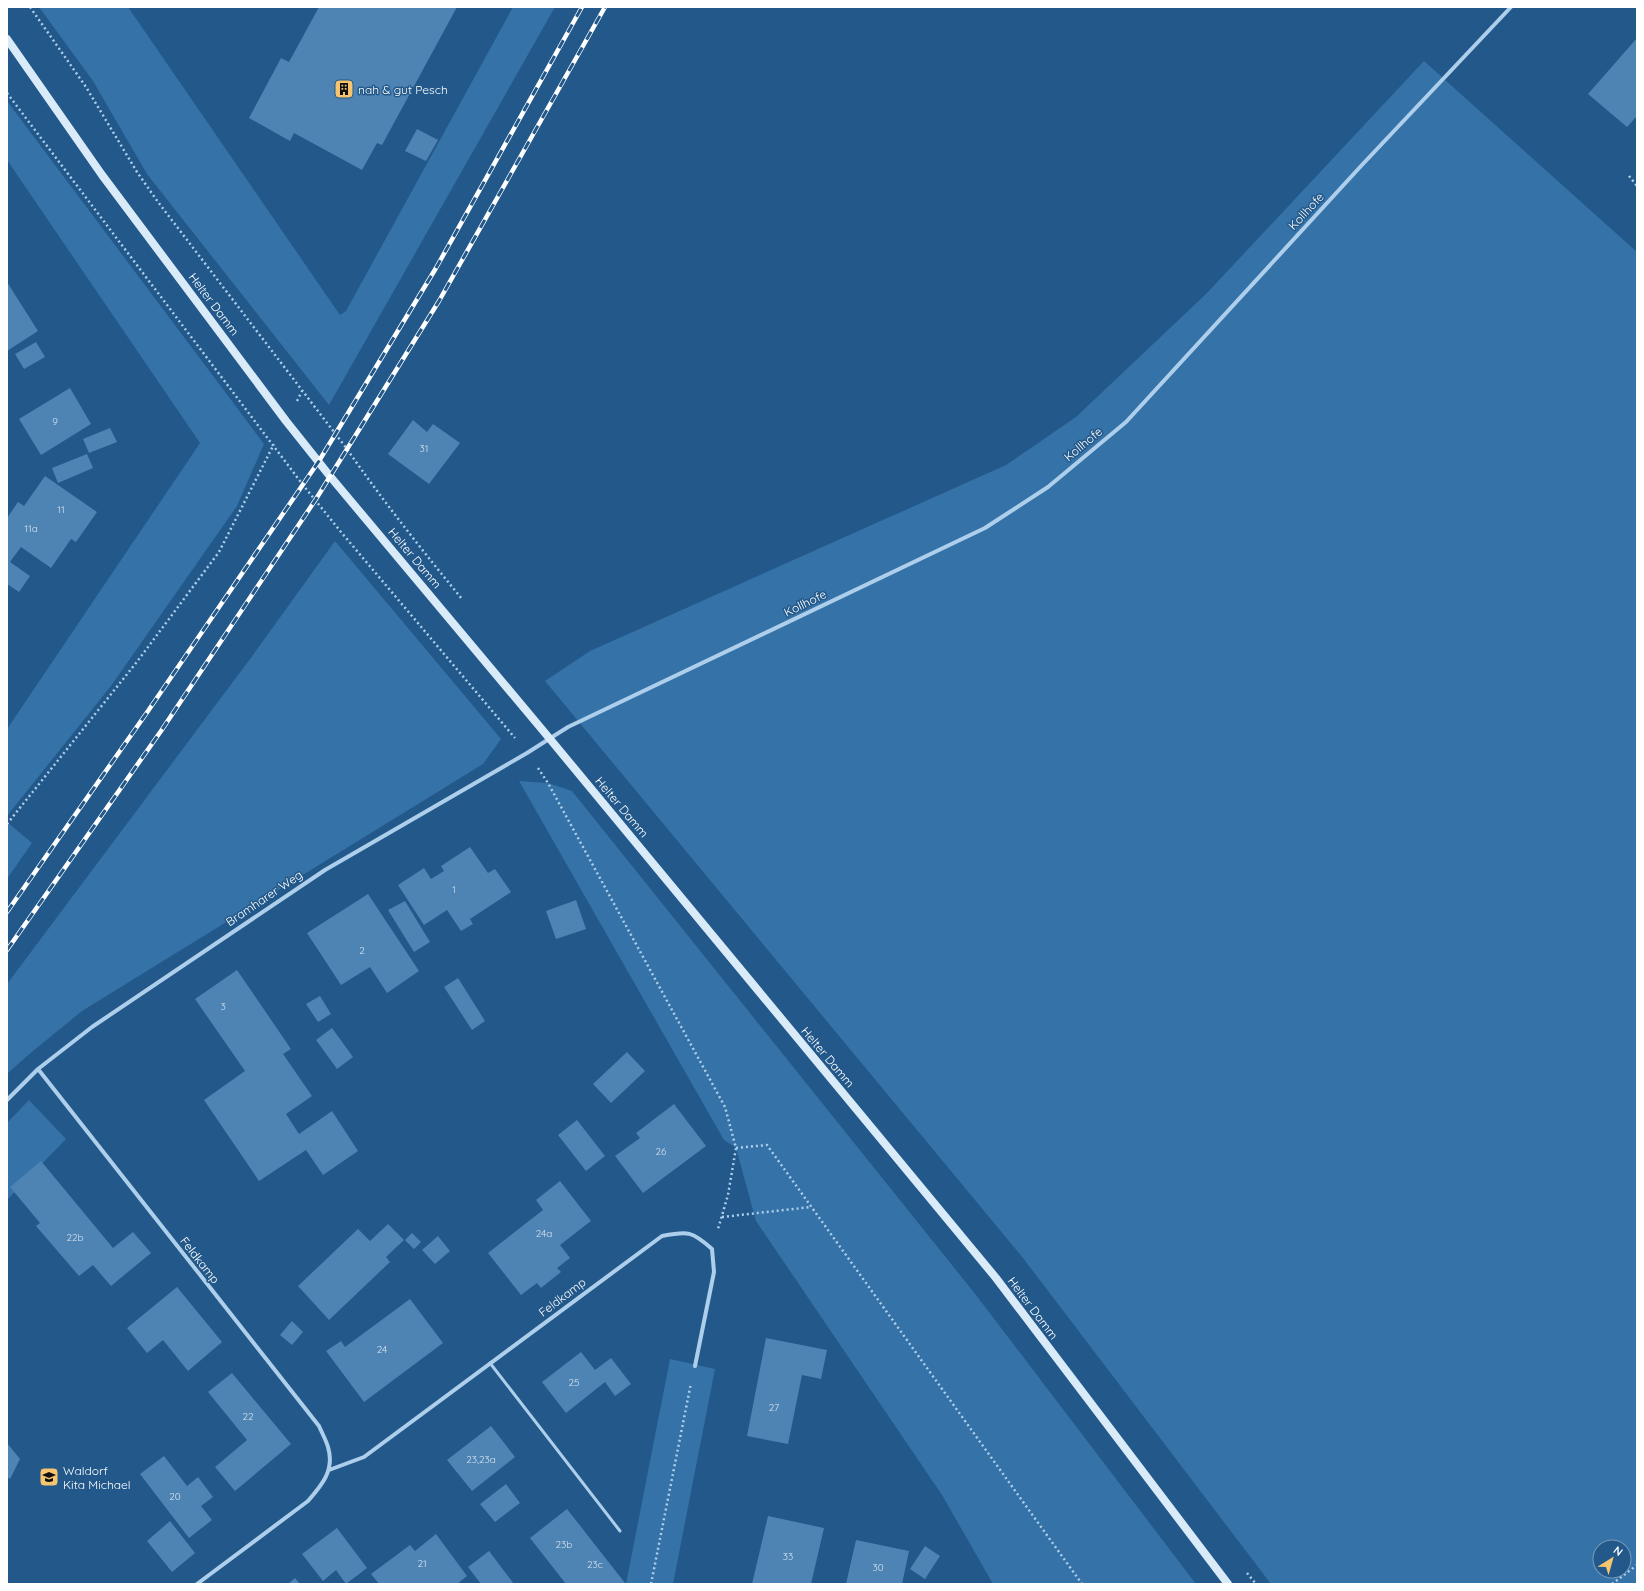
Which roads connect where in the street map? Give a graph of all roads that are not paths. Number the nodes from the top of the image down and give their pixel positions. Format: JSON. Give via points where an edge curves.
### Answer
{"nodes":[{"id":1,"x":1511,"y":7,"type":"edge"},
{"id":2,"x":7,"y":39,"type":"edge"},
{"id":3,"x":550,"y":739,"type":"junction"},
{"id":4,"x":38,"y":1069,"type":"junction"},
{"id":5,"x":7,"y":1100,"type":"edge"},
{"id":6,"x":490,"y":1363,"type":"junction"},
{"id":7,"x":695,"y":1366,"type":"road end"},
{"id":8,"x":329,"y":1470,"type":"junction"},
{"id":9,"x":620,"y":1531,"type":"dead end"},
{"id":10,"x":198,"y":1584,"type":"edge"},
{"id":11,"x":1228,"y":1584,"type":"edge"}],
"edges":[{"from":1,"to":3,"type":"street","name":"Kollhofe","via":[[1126,422],[1048,487],[985,528],[575,724]]},
{"from":2,"to":3,"type":"street","name":"Helter Damm","via":[[102,175],[286,420]]},
{"from":3,"to":4,"type":"street","name":"Bramharer Weg","via":[[325,870],[92,1027]]},
{"from":3,"to":11,"type":"street","name":"Helter Damm","via":[[996,1278]]},
{"from":4,"to":5,"type":"street","name":"Bramharer Weg"},
{"from":4,"to":8,"type":"street","name":"Feldkamp","via":[[318,1426],[328,1448]]},
{"from":6,"to":7,"type":"street","name":"Feldkamp","via":[[662,1236],[683,1232],[699,1238],[712,1249],[714,1272]]},
{"from":6,"to":8,"type":"street","name":"Feldkamp","via":[[364,1457]]},
{"from":6,"to":9,"type":"lane"},
{"from":8,"to":10,"type":"street","via":[[321,1486],[308,1501]]}]}
